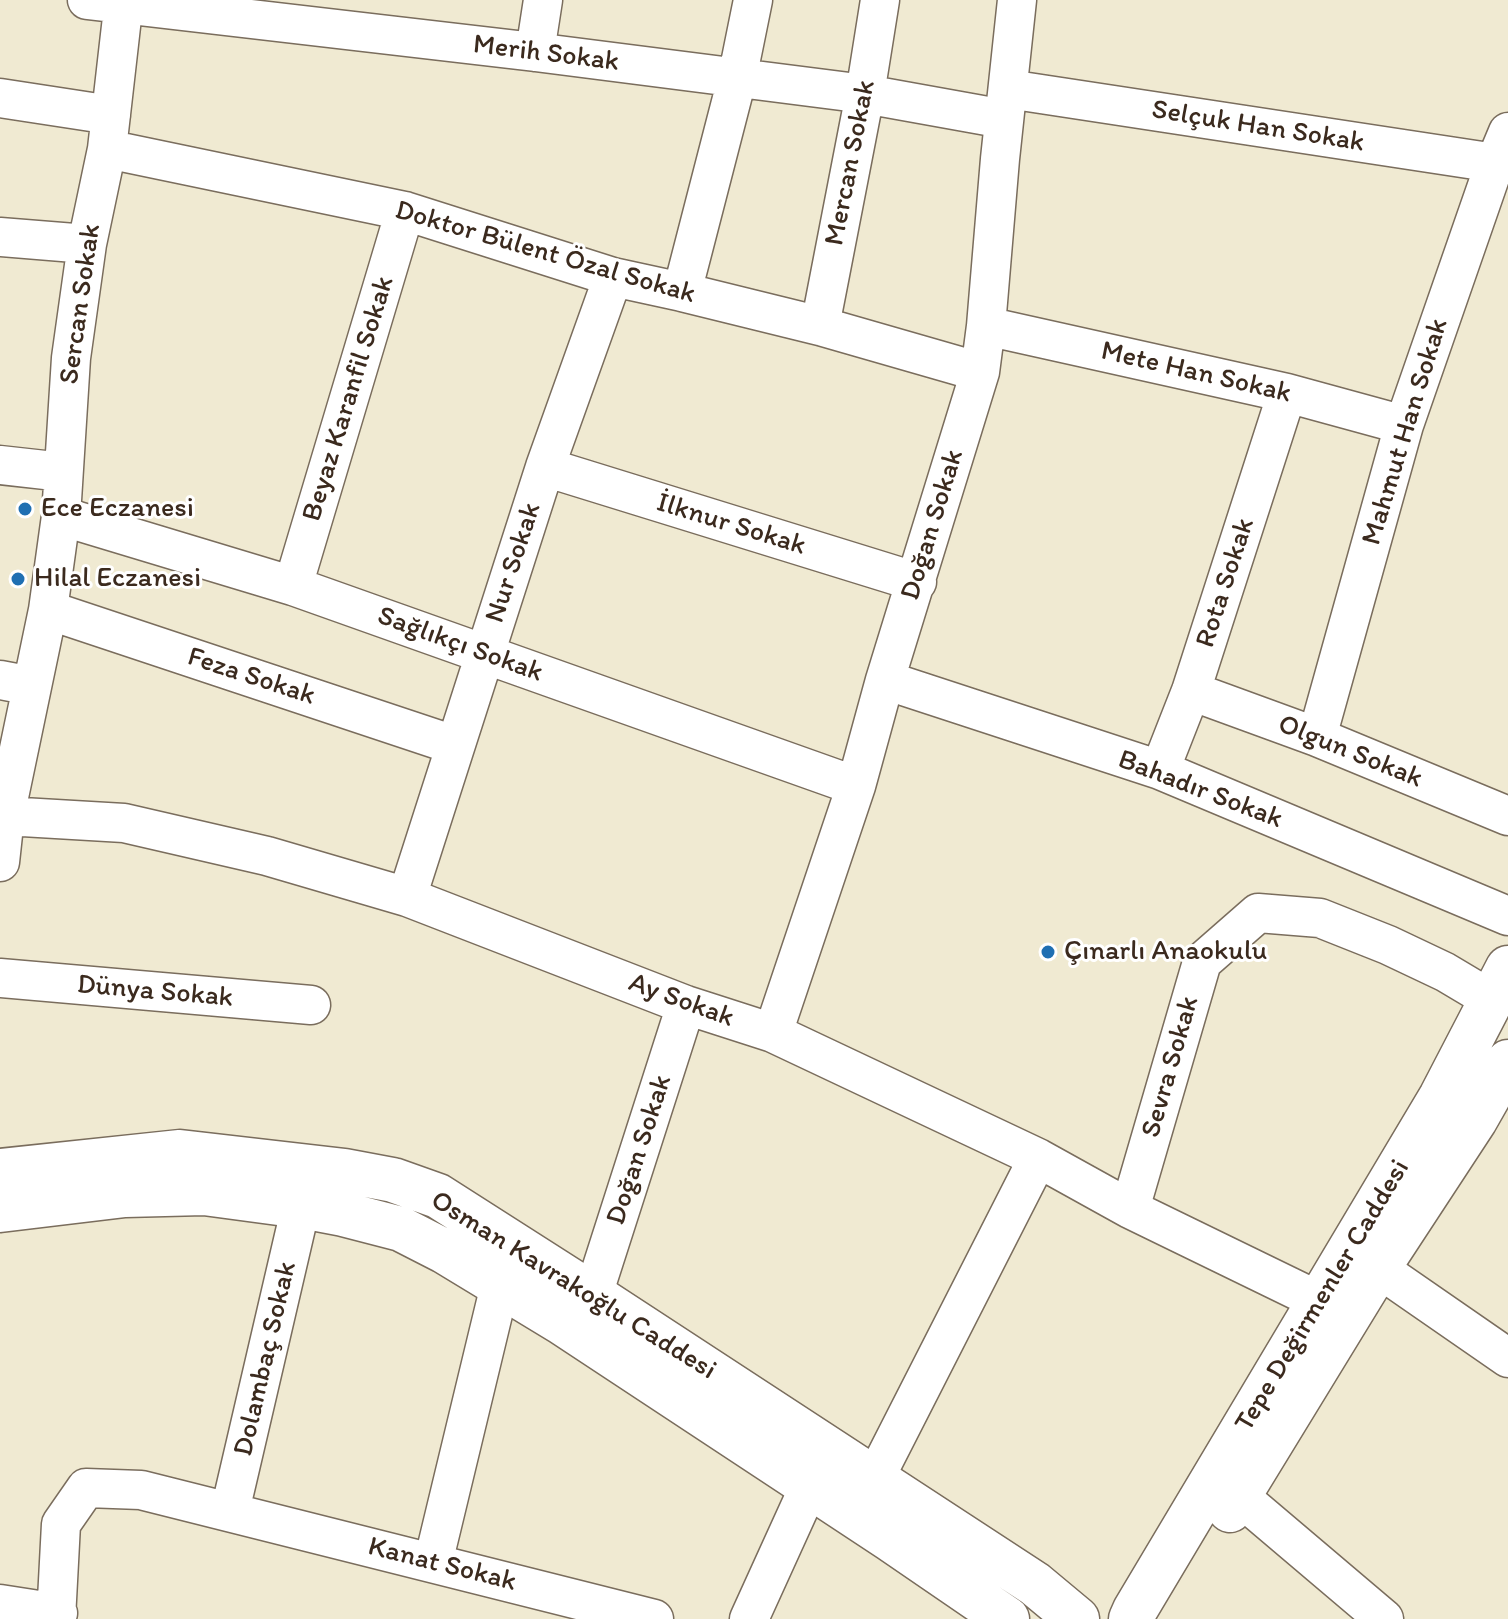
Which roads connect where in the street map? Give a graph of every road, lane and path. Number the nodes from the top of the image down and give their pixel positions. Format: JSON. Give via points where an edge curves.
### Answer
{"nodes":[{"id":1,"x":543,"y":0,"type":"edge"},
{"id":2,"x":753,"y":0,"type":"edge"},
{"id":3,"x":880,"y":0,"type":"edge"},
{"id":4,"x":1017,"y":0,"type":"edge"},
{"id":5,"x":111,"y":1,"type":"edge"},
{"id":6,"x":257,"y":10,"type":"edge"},
{"id":7,"x":535,"y":52,"type":"junction"},
{"id":8,"x":737,"y":79,"type":"junction"},
{"id":9,"x":865,"y":94,"type":"junction"},
{"id":10,"x":0,"y":98,"type":"edge"},
{"id":11,"x":1006,"y":104,"type":"junction"},
{"id":12,"x":109,"y":132,"type":"junction"},
{"id":13,"x":1504,"y":153,"type":"edge"},
{"id":14,"x":405,"y":211,"type":"junction"},
{"id":15,"x":0,"y":237,"type":"edge"},
{"id":16,"x":87,"y":244,"type":"junction"},
{"id":17,"x":613,"y":277,"type":"junction"},
{"id":18,"x":682,"y":292,"type":"junction"},
{"id":19,"x":820,"y":326,"type":"junction"},
{"id":20,"x":986,"y":326,"type":"junction"},
{"id":21,"x":980,"y":372,"type":"junction"},
{"id":22,"x":1287,"y":393,"type":"junction"},
{"id":23,"x":1404,"y":425,"type":"junction"},
{"id":24,"x":0,"y":465,"type":"edge"},
{"id":25,"x":545,"y":467,"type":"junction"},
{"id":26,"x":63,"y":472,"type":"junction"},
{"id":27,"x":61,"y":516,"type":"junction"},
{"id":28,"x":917,"y":582,"type":"junction"},
{"id":29,"x":293,"y":586,"type":"junction"},
{"id":30,"x":48,"y":610,"type":"junction"},
{"id":31,"x":485,"y":654,"type":"junction"},
{"id":32,"x":885,"y":680,"type":"junction"},
{"id":33,"x":16,"y":683,"type":"edge"},
{"id":34,"x":1191,"y":691,"type":"junction"},
{"id":35,"x":1317,"y":737,"type":"junction"},
{"id":36,"x":454,"y":745,"type":"junction"},
{"id":37,"x":1160,"y":770,"type":"junction"},
{"id":38,"x":6,"y":778,"type":"edge"},
{"id":39,"x":856,"y":786,"type":"junction"},
{"id":40,"x":5,"y":816,"type":"junction"},
{"id":41,"x":1508,"y":816,"type":"edge"},
{"id":42,"x":0,"y":862,"type":"edge"},
{"id":43,"x":407,"y":897,"type":"junction"},
{"id":44,"x":1508,"y":916,"type":"edge"},
{"id":45,"x":0,"y":978,"type":"edge"},
{"id":46,"x":1500,"y":984,"type":"edge"},
{"id":47,"x":311,"y":1005,"type":"dead end"},
{"id":48,"x":686,"y":1005,"type":"junction"},
{"id":49,"x":773,"y":1033,"type":"junction"},
{"id":50,"x":1508,"y":1062,"type":"edge"},
{"id":51,"x":1038,"y":1158,"type":"junction"},
{"id":52,"x":0,"y":1171,"type":"edge"},
{"id":53,"x":301,"y":1206,"type":"junction"},
{"id":54,"x":1130,"y":1209,"type":"junction"},
{"id":55,"x":0,"y":1210,"type":"edge"},
{"id":56,"x":1378,"y":1268,"type":"junction"},
{"id":57,"x":500,"y":1285,"type":"junction"},
{"id":58,"x":593,"y":1295,"type":"junction"},
{"id":59,"x":1319,"y":1301,"type":"junction"},
{"id":60,"x":1508,"y":1358,"type":"edge"},
{"id":61,"x":874,"y":1480,"type":"junction"},
{"id":62,"x":809,"y":1487,"type":"junction"},
{"id":63,"x":1239,"y":1496,"type":"junction"},
{"id":64,"x":230,"y":1511,"type":"junction"},
{"id":65,"x":433,"y":1563,"type":"junction"},
{"id":66,"x":0,"y":1604,"type":"edge"},
{"id":67,"x":57,"y":1616,"type":"edge"},
{"id":68,"x":654,"y":1619,"type":"edge"},
{"id":69,"x":749,"y":1619,"type":"edge"},
{"id":70,"x":1007,"y":1619,"type":"edge"},
{"id":71,"x":1077,"y":1619,"type":"edge"},
{"id":72,"x":1131,"y":1619,"type":"edge"},
{"id":73,"x":1159,"y":1619,"type":"edge"},
{"id":74,"x":1384,"y":1619,"type":"edge"}],
"edges":[{"from":1,"to":7,"type":"street"},
{"from":2,"to":8,"type":"street"},
{"from":3,"to":9,"type":"street","name":"Mercan Sokak"},
{"from":4,"to":11,"type":"street","name":"Doğan Sokak"},
{"from":5,"to":6,"type":"street","name":"Merih Sokak"},
{"from":5,"to":12,"type":"street","name":"Sercan Sokak"},
{"from":6,"to":7,"type":"street","name":"Merih Sokak"},
{"from":7,"to":8,"type":"street","name":"Merih Sokak"},
{"from":8,"to":9,"type":"street","name":"Merih Sokak"},
{"from":8,"to":18,"type":"street"},
{"from":9,"to":11,"type":"street","name":"Merih Sokak"},
{"from":9,"to":19,"type":"street","name":"Mercan Sokak"},
{"from":10,"to":12,"type":"street","name":"Doktor Bülent Özal Sokak"},
{"from":11,"to":13,"type":"street","name":"Selçuk Han Sokak"},
{"from":11,"to":20,"type":"street","name":"Doğan Sokak"},
{"from":12,"to":14,"type":"street","name":"Doktor Bülent Özal Sokak"},
{"from":12,"to":16,"type":"street","name":"Sercan Sokak"},
{"from":13,"to":23,"type":"street","name":"Mahmut Han Sokak"},
{"from":14,"to":17,"type":"street","name":"Doktor Bülent Özal Sokak"},
{"from":14,"to":29,"type":"street","name":"Beyaz Karanfil Sokak"},
{"from":15,"to":16,"type":"street"},
{"from":16,"to":26,"type":"street","name":"Sercan Sokak"},
{"from":17,"to":18,"type":"street","name":"Doktor Bülent Özal Sokak"},
{"from":17,"to":25,"type":"street","name":"Nur Sokak"},
{"from":18,"to":19,"type":"street","name":"Doktor Bülent Özal Sokak"},
{"from":19,"to":21,"type":"street","name":"Doktor Bülent Özal Sokak"},
{"from":20,"to":21,"type":"street","name":"Doğan Sokak"},
{"from":20,"to":22,"type":"street","name":"Mete Han Sokak"},
{"from":21,"to":28,"type":"street","name":"Doğan Sokak"},
{"from":22,"to":23,"type":"street","name":"Mete Han Sokak"},
{"from":22,"to":34,"type":"street","name":"Rota Sokak"},
{"from":23,"to":35,"type":"street","name":"Mahmut Han Sokak"},
{"from":24,"to":26,"type":"street"},
{"from":25,"to":28,"type":"street","name":"İlknur Sokak"},
{"from":25,"to":31,"type":"street","name":"Nur Sokak"},
{"from":26,"to":27,"type":"street","name":"Sercan Sokak"},
{"from":27,"to":29,"type":"street","name":"Sağlıkçı Sokak"},
{"from":27,"to":30,"type":"street","name":"Sercan Sokak"},
{"from":28,"to":32,"type":"street","name":"Doğan Sokak"},
{"from":29,"to":31,"type":"street","name":"Sağlıkçı Sokak"},
{"from":30,"to":33,"type":"street","name":"Sercan Sokak"},
{"from":30,"to":36,"type":"street","name":"Feza Sokak"},
{"from":31,"to":36,"type":"street","name":"Nur Sokak"},
{"from":31,"to":39,"type":"street","name":"Sağlıkçı Sokak"},
{"from":32,"to":37,"type":"street","name":"Bahadır Sokak"},
{"from":32,"to":39,"type":"street","name":"Doğan Sokak"},
{"from":33,"to":38,"type":"street","name":"Sercan Sokak"},
{"from":34,"to":35,"type":"street","name":"Olgun Sokak"},
{"from":34,"to":37,"type":"street","name":"Rota Sokak"},
{"from":35,"to":41,"type":"street","name":"Olgun Sokak"},
{"from":36,"to":43,"type":"street","name":"Nur Sokak"},
{"from":37,"to":44,"type":"street","name":"Bahadır Sokak"},
{"from":38,"to":40,"type":"street","name":"Sercan Sokak"},
{"from":39,"to":49,"type":"street","name":"Doğan Sokak"},
{"from":40,"to":42,"type":"street","name":"Sercan Sokak"},
{"from":40,"to":43,"type":"street","name":"Ay Sokak","via":[[124,823],[267,856]]},
{"from":43,"to":48,"type":"street","name":"Ay Sokak"},
{"from":45,"to":47,"type":"street","name":"Dünya Sokak"},
{"from":46,"to":54,"type":"street","name":"Sevra Sokak","via":[[1445,972],[1320,918],[1258,913],[1202,962]]},
{"from":46,"to":59,"type":"street","name":"Tepe Değirmenler Caddesi","via":[[1441,1097]]},
{"from":48,"to":49,"type":"street","name":"Ay Sokak"},
{"from":48,"to":58,"type":"street","name":"Doğan Sokak"},
{"from":49,"to":51,"type":"street","name":"Ay Sokak"},
{"from":50,"to":56,"type":"street","name":"Tepe Değirmenler Caddesi"},
{"from":51,"to":54,"type":"street","name":"Ay Sokak"},
{"from":51,"to":61,"type":"street"},
{"from":52,"to":58,"type":"street","name":"Osman Kavrakoğlu Caddesi","via":[[180,1152],[393,1180],[438,1196]]},
{"from":53,"to":55,"type":"street","name":"Osman Kavrakoğlu Caddesi","via":[[204,1193],[125,1195]]},
{"from":53,"to":57,"type":"street","name":"Osman Kavrakoğlu Caddesi","via":[[401,1229]]},
{"from":53,"to":64,"type":"street","name":"Dolambaç Sokak"},
{"from":54,"to":59,"type":"street","name":"Ay Sokak"},
{"from":56,"to":60,"type":"street"},
{"from":56,"to":63,"type":"street","name":"Tepe Değirmenler Caddesi"},
{"from":57,"to":62,"type":"street","name":"Osman Kavrakoğlu Caddesi"},
{"from":57,"to":65,"type":"street"},
{"from":58,"to":61,"type":"street","name":"Osman Kavrakoğlu Caddesi"},
{"from":59,"to":72,"type":"street","name":"Tepe Değirmenler Caddesi"},
{"from":61,"to":71,"type":"street","name":"Osman Kavrakoğlu Caddesi","via":[[1035,1584]]},
{"from":62,"to":69,"type":"street"},
{"from":62,"to":70,"type":"street","name":"Osman Kavrakoğlu Caddesi"},
{"from":63,"to":73,"type":"street","name":"Tepe Değirmenler Caddesi"},
{"from":63,"to":74,"type":"street"},
{"from":64,"to":65,"type":"street","name":"Kanat Sokak"},
{"from":64,"to":67,"type":"street","name":"Kanat Sokak","via":[[141,1490],[86,1488],[61,1524]]},
{"from":65,"to":68,"type":"street","name":"Kanat Sokak"},
{"from":66,"to":67,"type":"street"}]}
